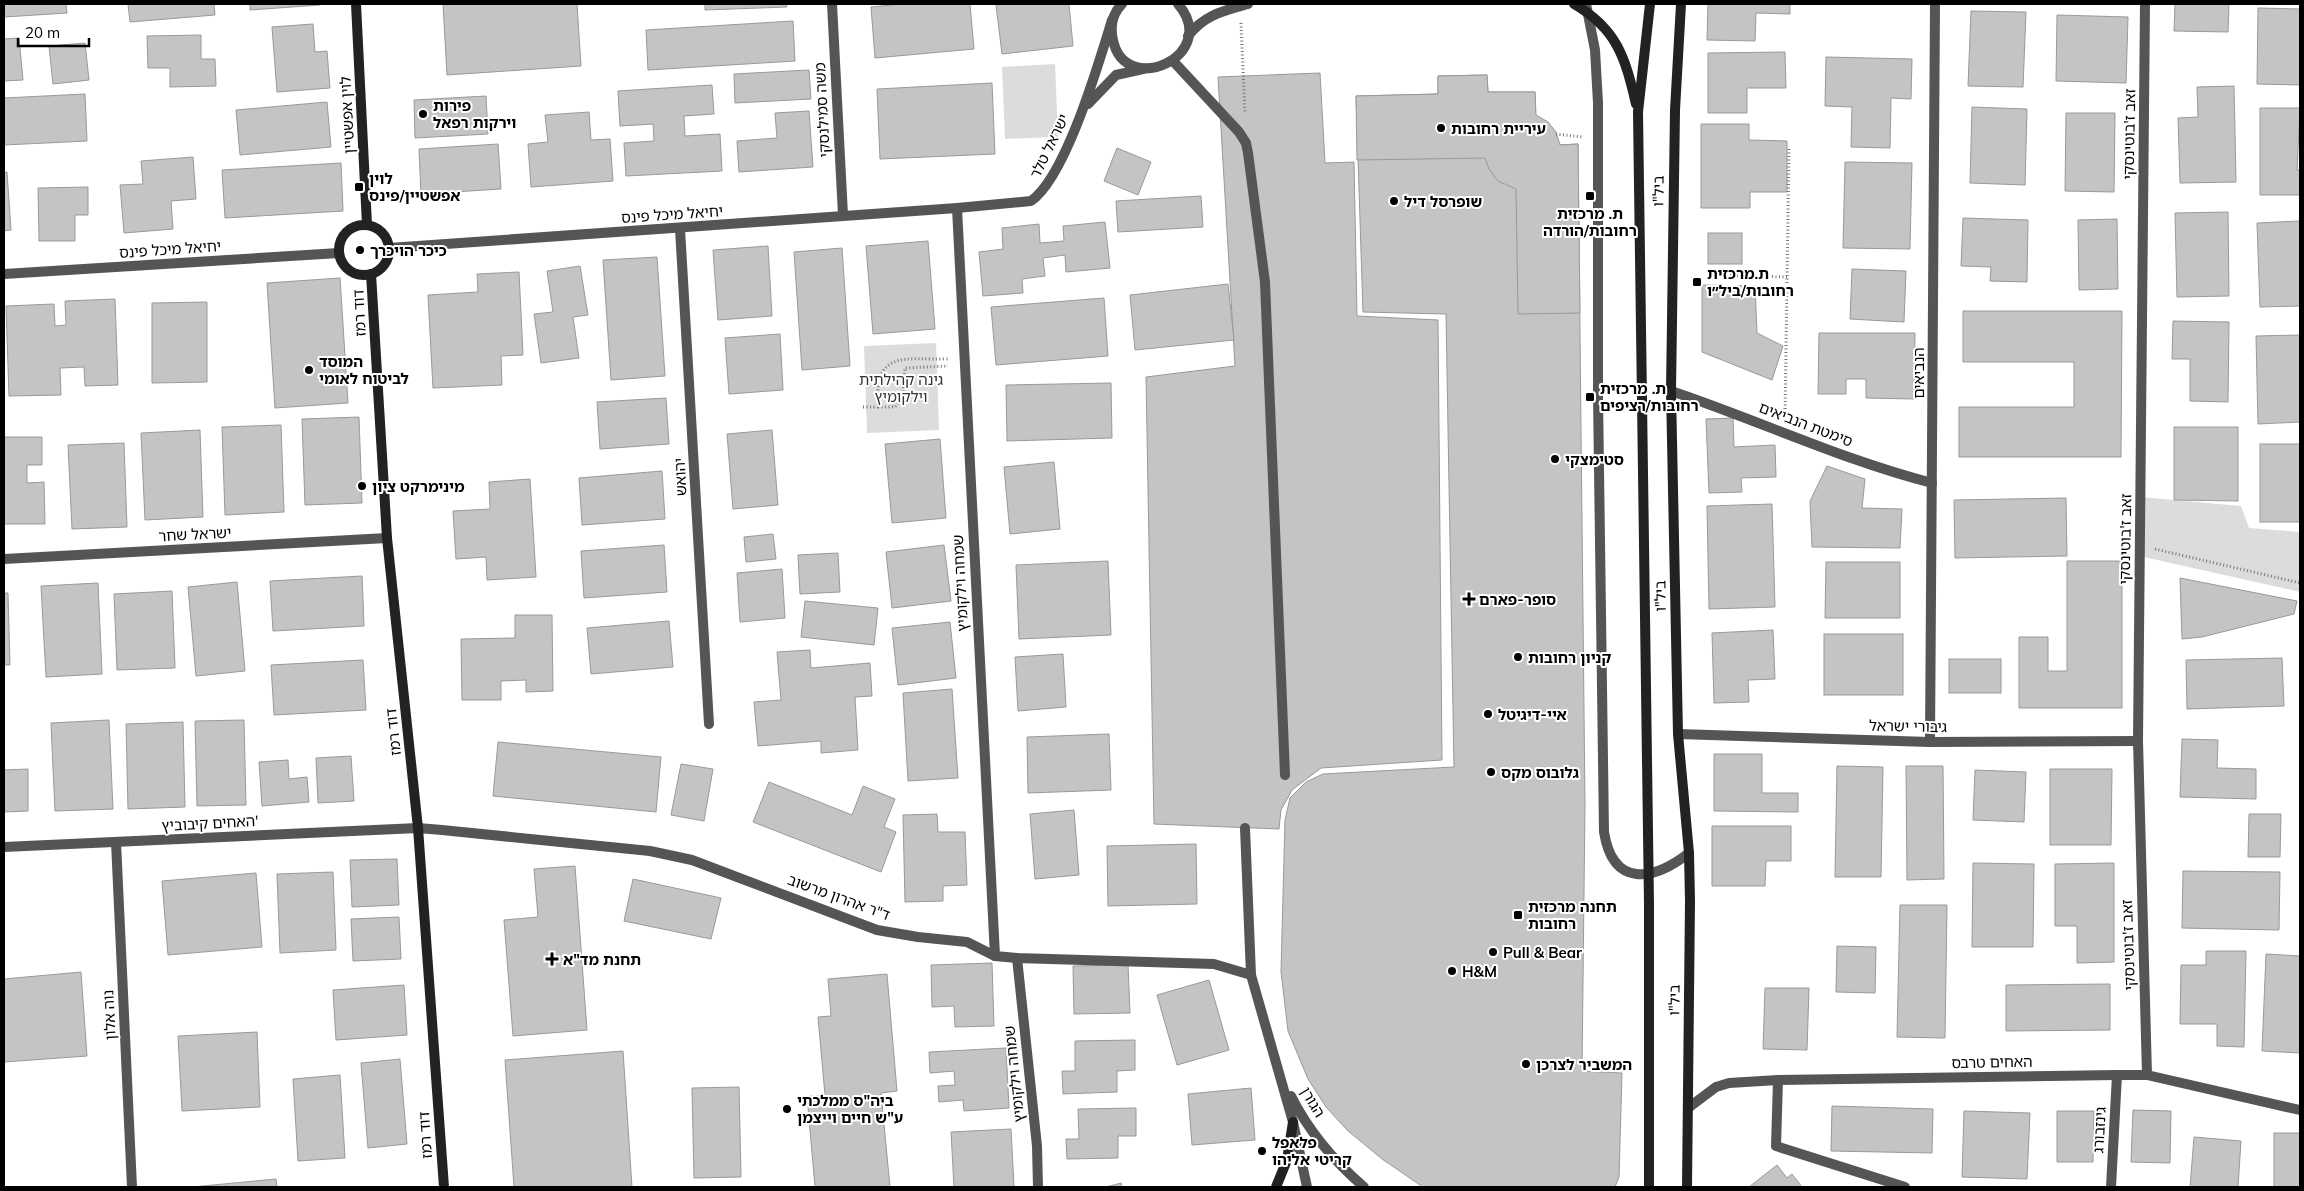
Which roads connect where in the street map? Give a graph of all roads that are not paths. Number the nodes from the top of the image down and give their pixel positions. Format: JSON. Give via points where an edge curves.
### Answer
{"nodes":[{"id":1,"x":356,"y":4,"type":"edge"},
{"id":2,"x":832,"y":4,"type":"edge"},
{"id":3,"x":1122,"y":4,"type":"edge"},
{"id":4,"x":1178,"y":4,"type":"edge"},
{"id":5,"x":1574,"y":4,"type":"edge"},
{"id":6,"x":1650,"y":4,"type":"edge"},
{"id":7,"x":1681,"y":4,"type":"edge"},
{"id":8,"x":1936,"y":4,"type":"edge"},
{"id":9,"x":2145,"y":4,"type":"edge"},
{"id":10,"x":1244,"y":5,"type":"edge"},
{"id":11,"x":1586,"y":8,"type":"edge"},
{"id":12,"x":1112,"y":20,"type":"junction"},
{"id":13,"x":1188,"y":37,"type":"junction"},
{"id":14,"x":1173,"y":61,"type":"junction"},
{"id":15,"x":1147,"y":69,"type":"junction"},
{"id":16,"x":1638,"y":112,"type":"junction"},
{"id":17,"x":1082,"y":113,"type":"junction"},
{"id":18,"x":956,"y":208,"type":"junction"},
{"id":19,"x":843,"y":215,"type":"junction"},
{"id":20,"x":367,"y":225,"type":"junction"},
{"id":21,"x":680,"y":229,"type":"junction"},
{"id":22,"x":389,"y":248,"type":"junction"},
{"id":23,"x":339,"y":253,"type":"junction"},
{"id":24,"x":4,"y":274,"type":"edge"},
{"id":25,"x":371,"y":274,"type":"junction"},
{"id":26,"x":1671,"y":390,"type":"junction"},
{"id":27,"x":1932,"y":483,"type":"junction"},
{"id":28,"x":387,"y":538,"type":"junction"},
{"id":29,"x":4,"y":559,"type":"edge"},
{"id":30,"x":710,"y":724,"type":"dead end"},
{"id":31,"x":1678,"y":734,"type":"junction"},
{"id":32,"x":2138,"y":741,"type":"junction"},
{"id":33,"x":1930,"y":742,"type":"junction"},
{"id":34,"x":1284,"y":775,"type":"dead end"},
{"id":35,"x":418,"y":828,"type":"junction"},
{"id":36,"x":1245,"y":828,"type":"dead end"},
{"id":37,"x":116,"y":842,"type":"junction"},
{"id":38,"x":4,"y":847,"type":"edge"},
{"id":39,"x":1689,"y":853,"type":"junction"},
{"id":40,"x":1648,"y":875,"type":"junction"},
{"id":41,"x":995,"y":956,"type":"junction"},
{"id":42,"x":1016,"y":958,"type":"junction"},
{"id":43,"x":1251,"y":975,"type":"junction"},
{"id":44,"x":1281,"y":1074,"type":"junction"},
{"id":45,"x":2117,"y":1075,"type":"junction"},
{"id":46,"x":2147,"y":1075,"type":"junction"},
{"id":47,"x":1778,"y":1080,"type":"junction"},
{"id":48,"x":1688,"y":1108,"type":"junction"},
{"id":49,"x":2300,"y":1110,"type":"edge"},
{"id":50,"x":1293,"y":1122,"type":"junction"},
{"id":51,"x":132,"y":1187,"type":"edge"},
{"id":52,"x":444,"y":1187,"type":"edge"},
{"id":53,"x":1038,"y":1187,"type":"edge"},
{"id":54,"x":1276,"y":1187,"type":"edge"},
{"id":55,"x":1307,"y":1187,"type":"edge"},
{"id":56,"x":1364,"y":1187,"type":"edge"},
{"id":57,"x":1649,"y":1187,"type":"edge"},
{"id":58,"x":1687,"y":1187,"type":"edge"},
{"id":59,"x":1905,"y":1187,"type":"edge"},
{"id":60,"x":2111,"y":1187,"type":"edge"}],
"edges":[{"from":1,"to":20,"type":"street","name":"לוין אפשטיין"},
{"from":2,"to":19,"type":"street","name":"משה סמילנסקי"},
{"from":3,"to":12,"type":"street","name":"ישראל טלר"},
{"from":4,"to":13,"type":"street","via":[[1187,18]]},
{"from":5,"to":11,"type":"street"},
{"from":6,"to":16,"type":"street","name":"ביל\"ו"},
{"from":7,"to":26,"type":"street","name":"ביל\"ו","via":[[1674,110]]},
{"from":8,"to":27,"type":"street","name":"הנביאים"},
{"from":9,"to":32,"type":"street","name":"זאב ז'בוטינסקי"},
{"from":10,"to":13,"type":"street","via":[[1208,16]]},
{"from":11,"to":16,"type":"street","via":[[1604,26],[1622,52]]},
{"from":11,"to":40,"type":"street","via":[[1595,50],[1598,94],[1604,832],[1612,860],[1630,873]]},
{"from":12,"to":15,"type":"street","via":[[1111,32],[1118,53],[1126,61]]},
{"from":12,"to":17,"type":"street","name":"ישראל טלר"},
{"from":13,"to":14,"type":"street","via":[[1184,49]]},
{"from":14,"to":15,"type":"street","name":"ישראל טלר"},
{"from":14,"to":34,"type":"street","via":[[1239,132],[1248,153],[1265,282]]},
{"from":15,"to":17,"type":"street","name":"ישראל טלר","via":[[1116,75],[1092,98]]},
{"from":16,"to":40,"type":"street","name":"ביל\"ו"},
{"from":17,"to":18,"type":"street","name":"ישראל טלר","via":[[1040,195],[1023,203]]},
{"from":18,"to":19,"type":"street","name":"יחיאל מיכל פינס"},
{"from":18,"to":41,"type":"street","name":"שמחה וילקומיץ"},
{"from":19,"to":21,"type":"street","name":"יחיאל מיכל פינס"},
{"from":20,"to":22,"type":"street","via":[[382,232]]},
{"from":20,"to":23,"type":"street","via":[[352,227],[346,232]]},
{"from":21,"to":22,"type":"street","name":"יחיאל מיכל פינס"},
{"from":21,"to":30,"type":"street","name":"יהואש"},
{"from":22,"to":25,"type":"street","via":[[385,264]]},
{"from":23,"to":24,"type":"street","name":"יחיאל מיכל פינס"},
{"from":23,"to":25,"type":"street","via":[[342,262],[354,273]]},
{"from":25,"to":28,"type":"street","name":"דוד רמז"},
{"from":26,"to":27,"type":"street","name":"סימטת הנביאים","via":[[1878,468]]},
{"from":26,"to":31,"type":"street","name":"ביל\"ו"},
{"from":27,"to":33,"type":"street","name":"הנביאים"},
{"from":28,"to":29,"type":"street","name":"ישראל שחר"},
{"from":28,"to":35,"type":"street","name":"דוד רמז"},
{"from":31,"to":33,"type":"street","name":"גיבורי ישראל"},
{"from":31,"to":39,"type":"street","name":"ביל\"ו"},
{"from":32,"to":33,"type":"street","name":"גיבורי ישראל"},
{"from":32,"to":46,"type":"street","name":"זאב ז'בוטינסקי"},
{"from":35,"to":37,"type":"street","name":"האחים קיבוביץ'"},
{"from":35,"to":41,"type":"street","name":"ד\"ר אהרון מרשוב","via":[[659,853],[692,860],[877,930],[967,942]]},
{"from":35,"to":52,"type":"street","name":"דוד רמז"},
{"from":36,"to":43,"type":"street","name":"הגורן"},
{"from":37,"to":38,"type":"street","name":"האחים קיבוביץ'"},
{"from":37,"to":51,"type":"street","name":"נוה אלון"},
{"from":39,"to":40,"type":"street","via":[[1672,866]]},
{"from":39,"to":48,"type":"street","name":"ביל\"ו"},
{"from":40,"to":57,"type":"street","name":"ביל\"ו"},
{"from":41,"to":42,"type":"street","name":"ד\"ר אהרון מרשוב"},
{"from":42,"to":43,"type":"street","name":"ד\"ר אהרון מרשוב","via":[[1214,964]]},
{"from":42,"to":53,"type":"street","name":"שמחה וילקומיץ","via":[[1037,1146]]},
{"from":43,"to":44,"type":"street","name":"הגורן"},
{"from":44,"to":50,"type":"street","name":"הגורן"},
{"from":44,"to":56,"type":"street","name":"הגורן","via":[[1315,1134]]},
{"from":45,"to":46,"type":"street","name":"האחים טרבס"},
{"from":45,"to":47,"type":"street","name":"האחים טרבס"},
{"from":45,"to":60,"type":"street","name":"גינזבורג"},
{"from":46,"to":49,"type":"street","name":"האחים טרבס"},
{"from":47,"to":48,"type":"street","name":"האחים טרבס","via":[[1716,1087]]},
{"from":47,"to":59,"type":"street","via":[[1776,1146]]},
{"from":48,"to":58,"type":"street","name":"ביל\"ו"},
{"from":50,"to":54,"type":"street","via":[[1287,1160]]},
{"from":50,"to":55,"type":"street","name":"הגורן"}]}
